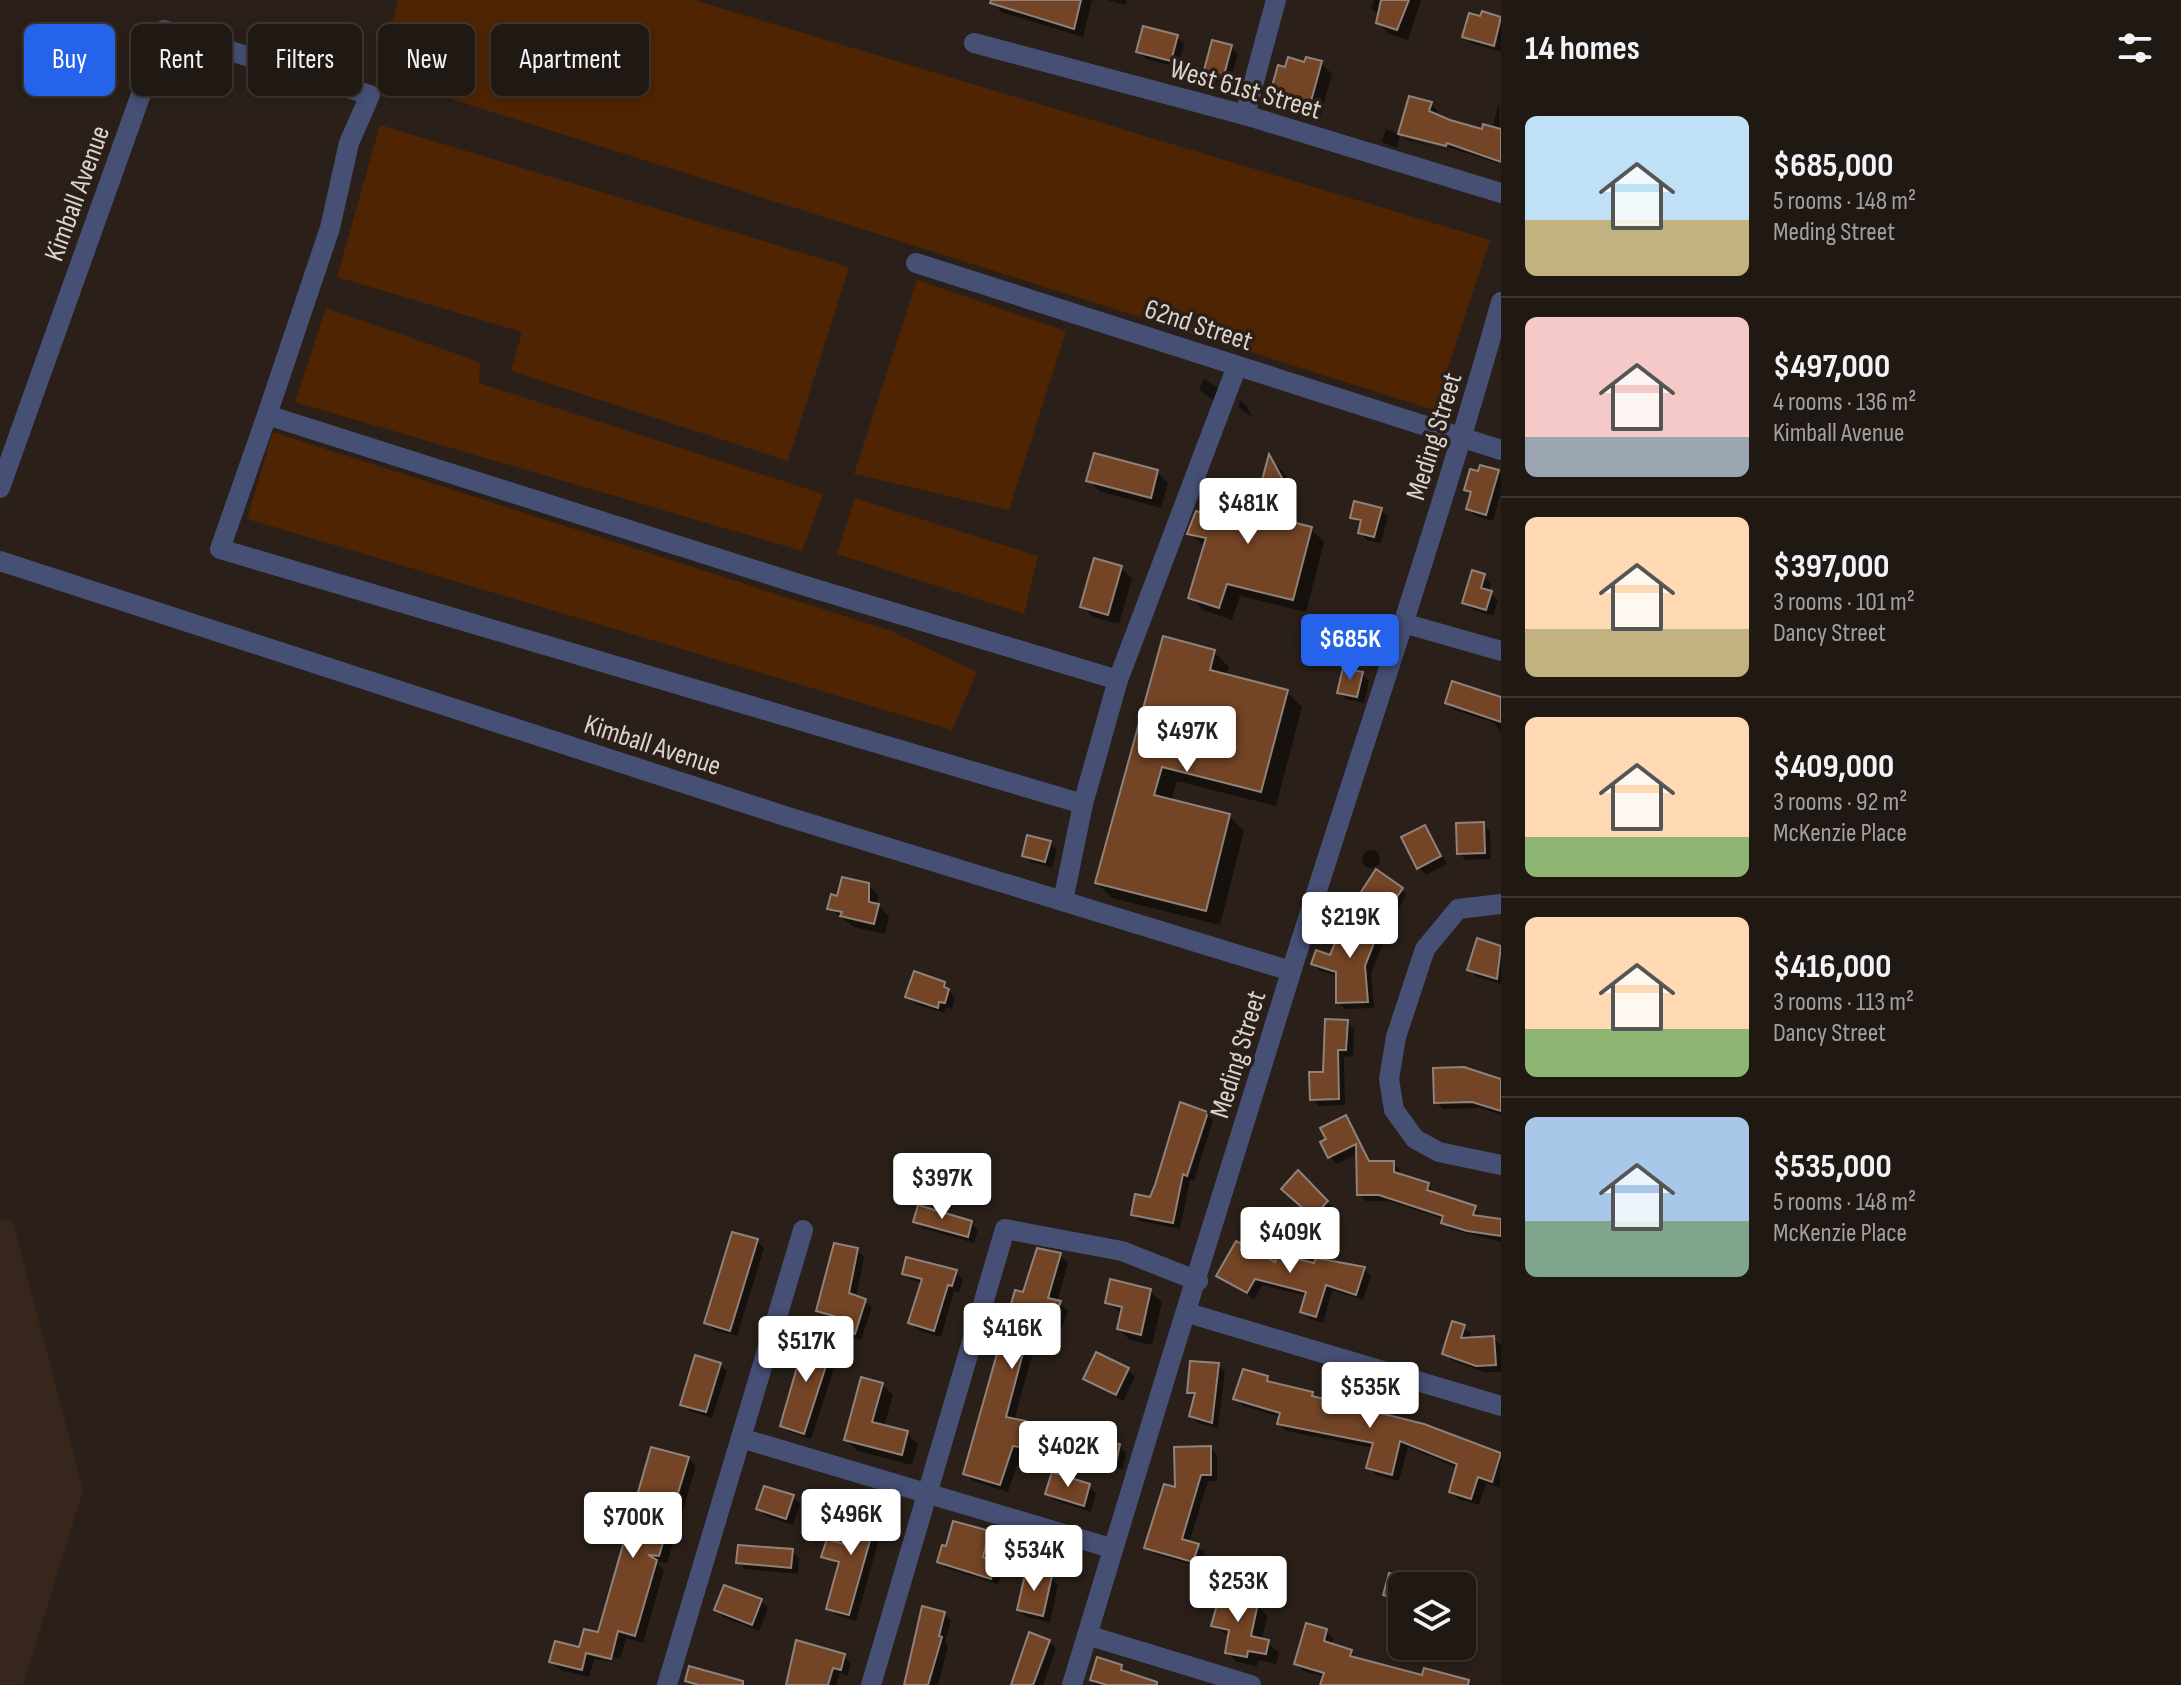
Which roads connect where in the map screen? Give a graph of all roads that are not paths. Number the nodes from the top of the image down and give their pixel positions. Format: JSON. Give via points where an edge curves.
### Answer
{"nodes":[{"id":1,"x":1276,"y":0,"type":"edge"},
{"id":2,"x":974,"y":43,"type":"dead end"},
{"id":3,"x":1245,"y":115,"type":"junction"},
{"id":4,"x":1501,"y":193,"type":"edge"},
{"id":5,"x":916,"y":263,"type":"dead end"},
{"id":6,"x":1501,"y":302,"type":"edge"},
{"id":7,"x":1237,"y":366,"type":"junction"},
{"id":8,"x":267,"y":415,"type":"junction"},
{"id":9,"x":1463,"y":439,"type":"junction"},
{"id":10,"x":1501,"y":450,"type":"edge"},
{"id":11,"x":0,"y":488,"type":"edge"},
{"id":12,"x":0,"y":561,"type":"edge"},
{"id":13,"x":1403,"y":623,"type":"junction"},
{"id":14,"x":1501,"y":651,"type":"edge"},
{"id":15,"x":1118,"y":680,"type":"junction"},
{"id":16,"x":1083,"y":804,"type":"junction"},
{"id":17,"x":1063,"y":901,"type":"junction"},
{"id":18,"x":1501,"y":904,"type":"edge"},
{"id":19,"x":1291,"y":971,"type":"junction"},
{"id":20,"x":1501,"y":1165,"type":"edge"},
{"id":21,"x":803,"y":1230,"type":"dead end"},
{"id":22,"x":1198,"y":1281,"type":"junction"},
{"id":23,"x":1188,"y":1313,"type":"junction"},
{"id":24,"x":1501,"y":1406,"type":"edge"},
{"id":25,"x":741,"y":1438,"type":"junction"},
{"id":26,"x":927,"y":1493,"type":"junction"},
{"id":27,"x":1111,"y":1548,"type":"junction"},
{"id":28,"x":1087,"y":1635,"type":"junction"},
{"id":29,"x":667,"y":1685,"type":"edge"},
{"id":30,"x":871,"y":1685,"type":"edge"},
{"id":31,"x":1072,"y":1685,"type":"edge"},
{"id":32,"x":1251,"y":1685,"type":"edge"}],
"edges":[{"from":1,"to":3,"type":"street"},
{"from":2,"to":3,"type":"street","name":"West 61st Street"},
{"from":3,"to":4,"type":"street","name":"West 61st Street"},
{"from":5,"to":7,"type":"street","name":"62nd Street"},
{"from":6,"to":9,"type":"street","name":"Meding Street"},
{"from":7,"to":9,"type":"street","name":"62nd Street"},
{"from":7,"to":15,"type":"street"},
{"from":8,"to":11,"type":"street","name":"Kimball Avenue","via":[[330,228],[349,143],[370,95],[164,30]]},
{"from":8,"to":15,"type":"street"},
{"from":8,"to":16,"type":"street","via":[[220,549]]},
{"from":9,"to":10,"type":"street","name":"62nd Street"},
{"from":9,"to":13,"type":"street","name":"Meding Street"},
{"from":12,"to":17,"type":"street","name":"Kimball Avenue"},
{"from":13,"to":14,"type":"street"},
{"from":13,"to":19,"type":"street","name":"Meding Street"},
{"from":15,"to":16,"type":"street"},
{"from":16,"to":17,"type":"street"},
{"from":17,"to":19,"type":"street","name":"Kimball Avenue"},
{"from":18,"to":20,"type":"street","via":[[1458,909],[1425,949],[1389,1079],[1394,1110],[1415,1139],[1439,1152]]},
{"from":19,"to":22,"type":"street","name":"Meding Street"},
{"from":21,"to":25,"type":"street"},
{"from":22,"to":23,"type":"street","name":"Meding Street"},
{"from":22,"to":26,"type":"street","via":[[1122,1251],[1005,1229]]},
{"from":23,"to":24,"type":"street"},
{"from":23,"to":27,"type":"street","name":"Meding Street"},
{"from":25,"to":26,"type":"street"},
{"from":25,"to":29,"type":"street"},
{"from":26,"to":27,"type":"street"},
{"from":26,"to":30,"type":"street"},
{"from":27,"to":28,"type":"street","name":"Meding Street"},
{"from":28,"to":31,"type":"street","name":"Meding Street"},
{"from":28,"to":32,"type":"street"}]}
